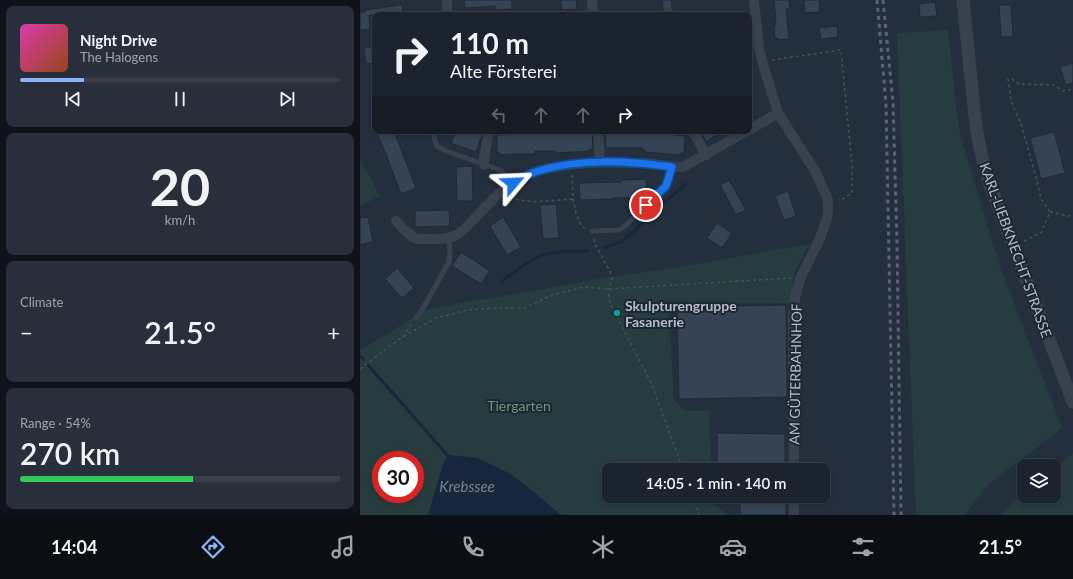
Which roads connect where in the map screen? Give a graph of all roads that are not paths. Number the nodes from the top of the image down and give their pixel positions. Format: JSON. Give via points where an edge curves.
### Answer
{"nodes":[{"id":1,"x":447,"y":0,"type":"edge"},
{"id":2,"x":592,"y":0,"type":"edge"},
{"id":3,"x":754,"y":0,"type":"edge"},
{"id":4,"x":963,"y":0,"type":"edge"},
{"id":5,"x":447,"y":12,"type":"edge"},
{"id":6,"x":593,"y":12,"type":"edge"},
{"id":7,"x":778,"y":113,"type":"junction"},
{"id":8,"x":752,"y":128,"type":"edge"},
{"id":9,"x":434,"y":134,"type":"edge"},
{"id":10,"x":488,"y":134,"type":"edge"},
{"id":11,"x":598,"y":134,"type":"edge"},
{"id":12,"x":695,"y":134,"type":"edge"},
{"id":13,"x":741,"y":134,"type":"edge"},
{"id":14,"x":706,"y":155,"type":"junction"},
{"id":15,"x":600,"y":162,"type":"junction"},
{"id":16,"x":484,"y":165,"type":"junction"},
{"id":17,"x":672,"y":167,"type":"junction"},
{"id":18,"x":513,"y":183,"type":"junction"},
{"id":19,"x":396,"y":221,"type":"dead end"},
{"id":20,"x":592,"y":231,"type":"dead end"},
{"id":21,"x":449,"y":238,"type":"junction"},
{"id":22,"x":416,"y":318,"type":"road end"},
{"id":23,"x":1073,"y":402,"type":"edge"},
{"id":24,"x":794,"y":463,"type":"edge"},
{"id":25,"x":794,"y":503,"type":"edge"},
{"id":26,"x":794,"y":515,"type":"edge"}],
"edges":[{"from":1,"to":5,"type":"street"},
{"from":2,"to":6,"type":"street"},
{"from":3,"to":7,"type":"street","name":"AM GÜTERBAHNHOF","via":[[759,48]]},
{"from":4,"to":23,"type":"street","name":"KARL-LIEBKNECHT-STRASSE","via":[[981,153],[989,182]]},
{"from":7,"to":8,"type":"street"},
{"from":7,"to":24,"type":"street","name":"AM GÜTERBAHNHOF","via":[[828,200],[827,218],[796,293]]},
{"from":9,"to":16,"type":"lane","via":[[437,146]]},
{"from":10,"to":16,"type":"street"},
{"from":11,"to":15,"type":"street"},
{"from":12,"to":14,"type":"street"},
{"from":13,"to":14,"type":"street"},
{"from":14,"to":17,"type":"street","via":[[683,167]]},
{"from":15,"to":17,"type":"street"},
{"from":15,"to":18,"type":"street","via":[[556,166],[537,171]]},
{"from":16,"to":18,"type":"lane","via":[[500,170]]},
{"from":17,"to":20,"type":"lane","via":[[666,186],[626,225],[619,230]]},
{"from":18,"to":21,"type":"street","via":[[492,199],[463,230]]},
{"from":19,"to":21,"type":"street","via":[[416,239]]},
{"from":21,"to":22,"type":"lane","via":[[448,262]]},
{"from":25,"to":26,"type":"street"}]}
